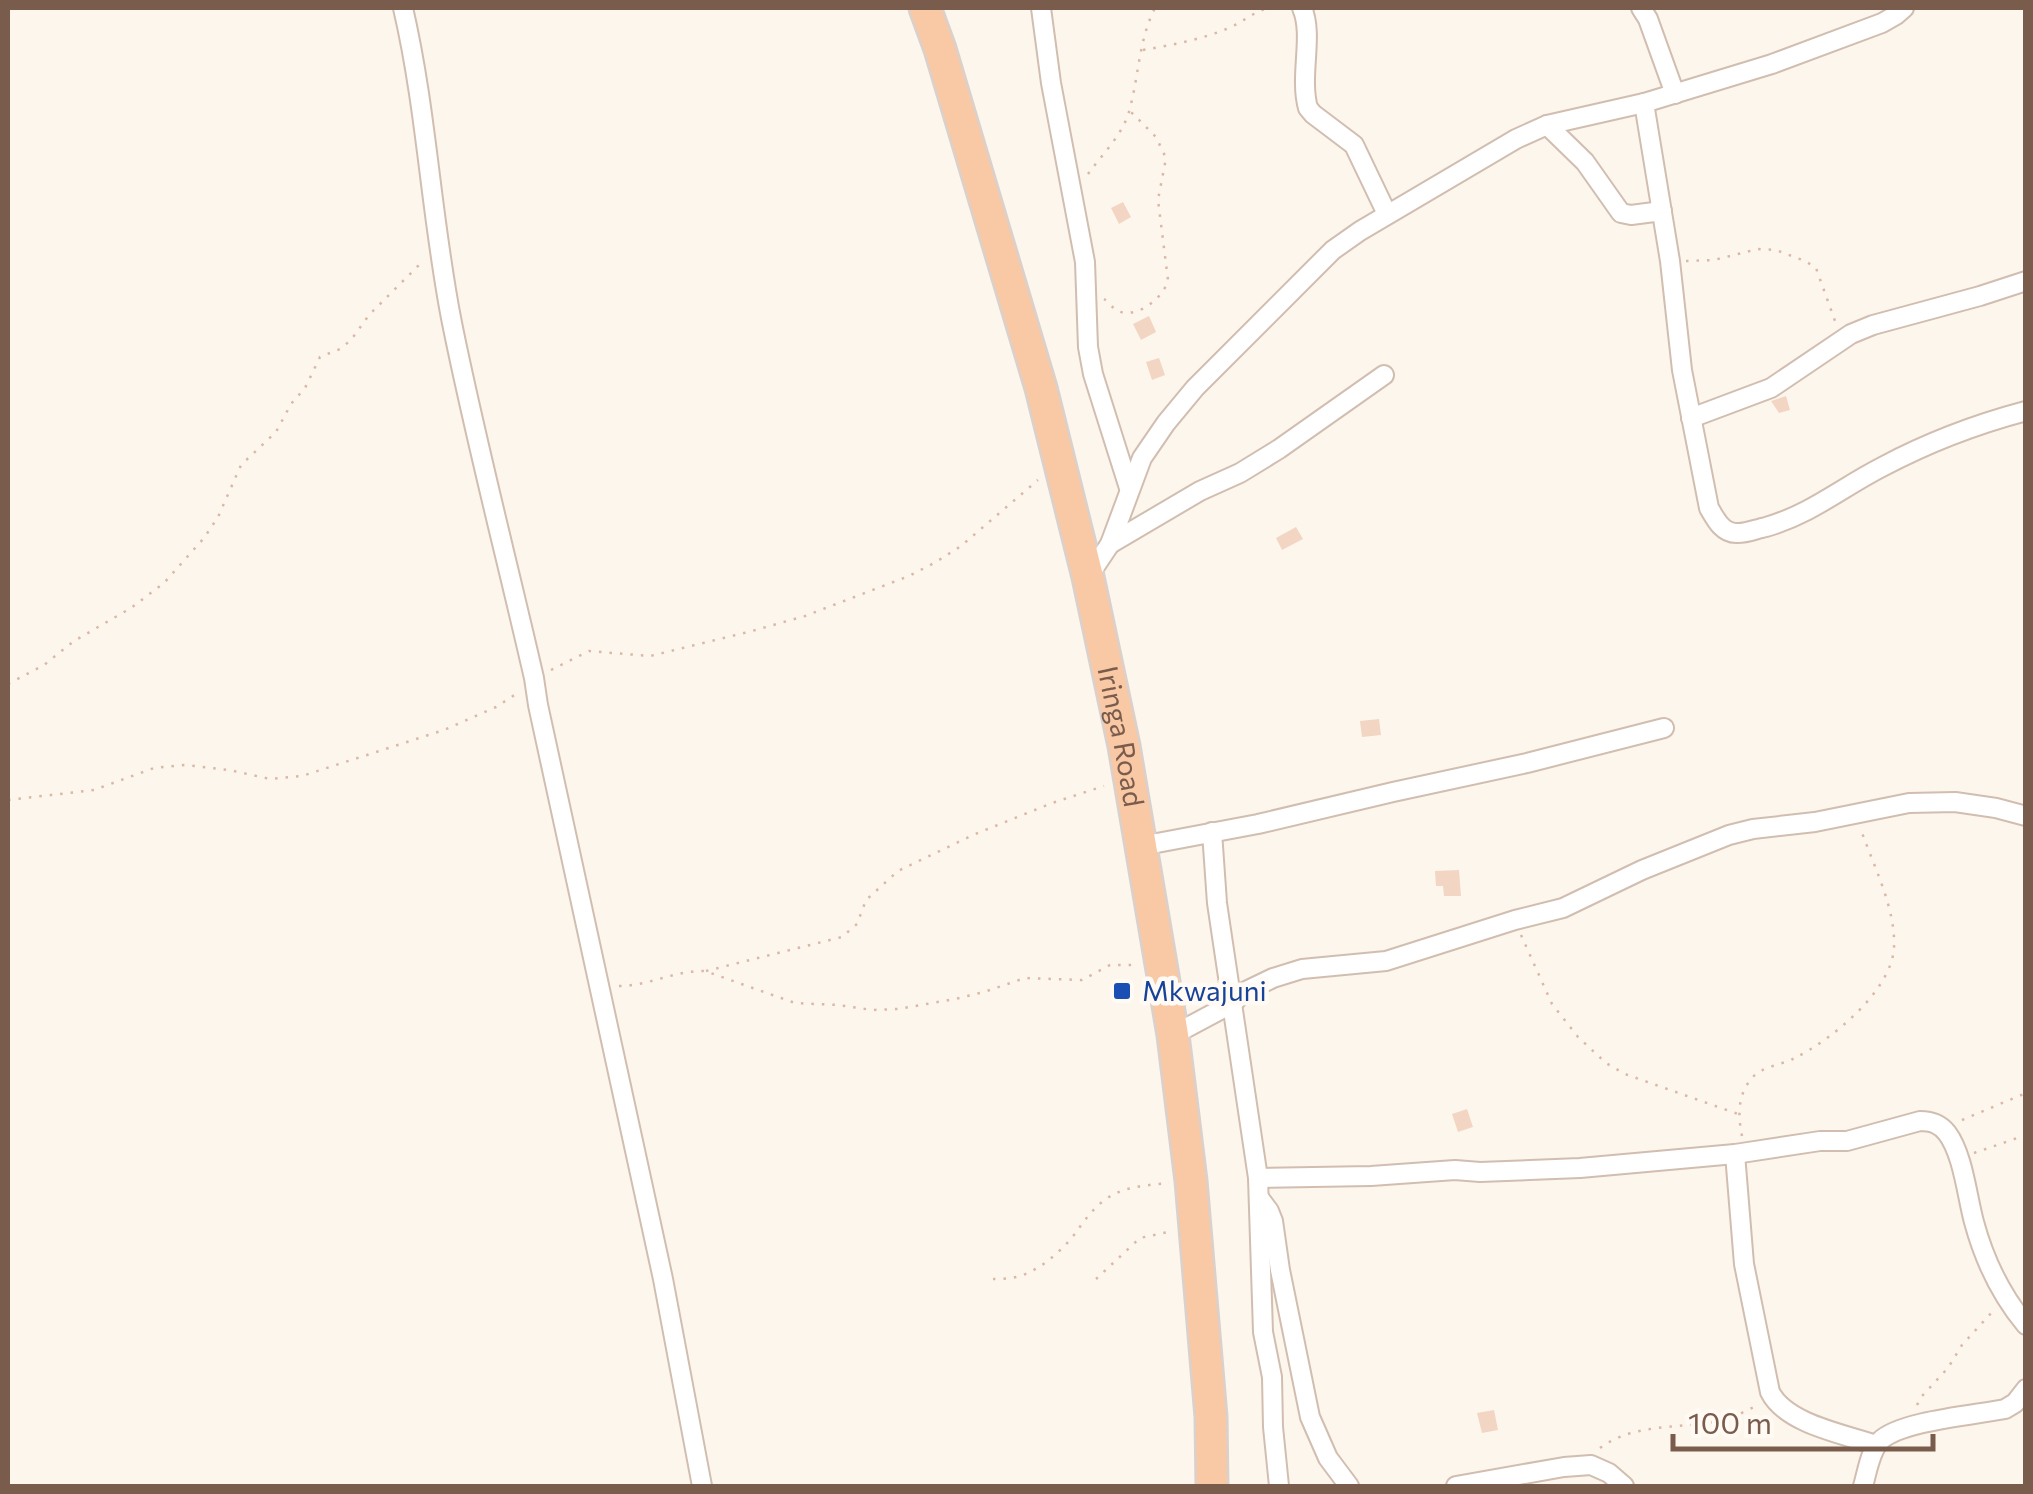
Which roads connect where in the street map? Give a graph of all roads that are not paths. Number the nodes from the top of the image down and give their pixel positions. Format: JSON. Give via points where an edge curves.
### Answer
{"nodes":[{"id":1,"x":403,"y":8,"type":"edge"},
{"id":2,"x":925,"y":8,"type":"edge"},
{"id":3,"x":1041,"y":8,"type":"edge"},
{"id":4,"x":1302,"y":8,"type":"edge"},
{"id":5,"x":1641,"y":8,"type":"edge"},
{"id":6,"x":1904,"y":8,"type":"edge"},
{"id":7,"x":1674,"y":94,"type":"junction"},
{"id":8,"x":1644,"y":104,"type":"junction"},
{"id":9,"x":1547,"y":124,"type":"junction"},
{"id":10,"x":1662,"y":211,"type":"junction"},
{"id":11,"x":1387,"y":214,"type":"junction"},
{"id":12,"x":2026,"y":281,"type":"edge"},
{"id":13,"x":1384,"y":375,"type":"dead end"},
{"id":14,"x":2026,"y":411,"type":"edge"},
{"id":15,"x":1692,"y":418,"type":"junction"},
{"id":16,"x":1129,"y":488,"type":"junction"},
{"id":17,"x":1110,"y":544,"type":"junction"},
{"id":18,"x":1088,"y":577,"type":"junction"},
{"id":19,"x":1664,"y":728,"type":"dead end"},
{"id":20,"x":2026,"y":816,"type":"edge"},
{"id":21,"x":1212,"y":832,"type":"junction"},
{"id":22,"x":1141,"y":846,"type":"junction"},
{"id":23,"x":1233,"y":1004,"type":"junction"},
{"id":24,"x":1173,"y":1035,"type":"junction"},
{"id":25,"x":1740,"y":1153,"type":"junction"},
{"id":26,"x":1258,"y":1178,"type":"junction"},
{"id":27,"x":1260,"y":1199,"type":"junction"},
{"id":28,"x":2026,"y":1325,"type":"edge"},
{"id":29,"x":2026,"y":1389,"type":"edge"},
{"id":30,"x":1876,"y":1445,"type":"junction"},
{"id":31,"x":702,"y":1486,"type":"edge"},
{"id":32,"x":1212,"y":1486,"type":"edge"},
{"id":33,"x":1279,"y":1486,"type":"edge"},
{"id":34,"x":1348,"y":1486,"type":"edge"},
{"id":35,"x":1456,"y":1486,"type":"edge"},
{"id":36,"x":1624,"y":1486,"type":"edge"},
{"id":37,"x":1863,"y":1486,"type":"edge"}],
"edges":[{"from":1,"to":31,"type":"street","via":[[452,322],[534,678]]},
{"from":2,"to":18,"type":"highway","name":"Iringa Road","via":[[1036,369]]},
{"from":3,"to":16,"type":"street","via":[[1087,285],[1088,347]]},
{"from":4,"to":11,"type":"street","via":[[1308,108],[1354,145]]},
{"from":5,"to":7,"type":"street"},
{"from":6,"to":7,"type":"street","via":[[1882,23]]},
{"from":7,"to":8,"type":"street"},
{"from":8,"to":9,"type":"street"},
{"from":8,"to":10,"type":"street"},
{"from":9,"to":10,"type":"street","via":[[1621,213]]},
{"from":9,"to":11,"type":"street"},
{"from":10,"to":15,"type":"street"},
{"from":11,"to":16,"type":"street","via":[[1333,250],[1195,388],[1142,458]]},
{"from":12,"to":15,"type":"street","via":[[1873,325],[1771,388]]},
{"from":13,"to":17,"type":"street","via":[[1279,449]]},
{"from":14,"to":15,"type":"street","via":[[1913,452],[1798,516],[1735,534],[1709,508]]},
{"from":16,"to":17,"type":"street"},
{"from":17,"to":18,"type":"street"},
{"from":18,"to":22,"type":"highway","name":"Iringa Road"},
{"from":19,"to":21,"type":"street"},
{"from":20,"to":23,"type":"street","via":[[1955,802],[1908,803],[1752,829],[1563,908],[1386,961],[1302,969],[1244,992]]},
{"from":21,"to":22,"type":"street"},
{"from":21,"to":23,"type":"street"},
{"from":22,"to":24,"type":"highway","name":"Iringa Road"},
{"from":23,"to":24,"type":"street"},
{"from":23,"to":26,"type":"street"},
{"from":24,"to":32,"type":"highway","name":"Iringa Road","via":[[1195,1230]]},
{"from":25,"to":26,"type":"street","via":[[1580,1168]]},
{"from":25,"to":28,"type":"street","via":[[1847,1141],[1920,1122],[1942,1127],[1958,1158],[1975,1228],[2006,1300]]},
{"from":25,"to":30,"type":"street","via":[[1744,1264],[1770,1392],[1799,1419]]},
{"from":26,"to":27,"type":"street"},
{"from":27,"to":33,"type":"street","via":[[1263,1332]]},
{"from":27,"to":34,"type":"street","via":[[1273,1221],[1310,1417]]},
{"from":29,"to":30,"type":"street","via":[[2005,1409],[1905,1428]]},
{"from":30,"to":37,"type":"street"},
{"from":35,"to":36,"type":"street","via":[[1576,1466],[1609,1473]]}]}
